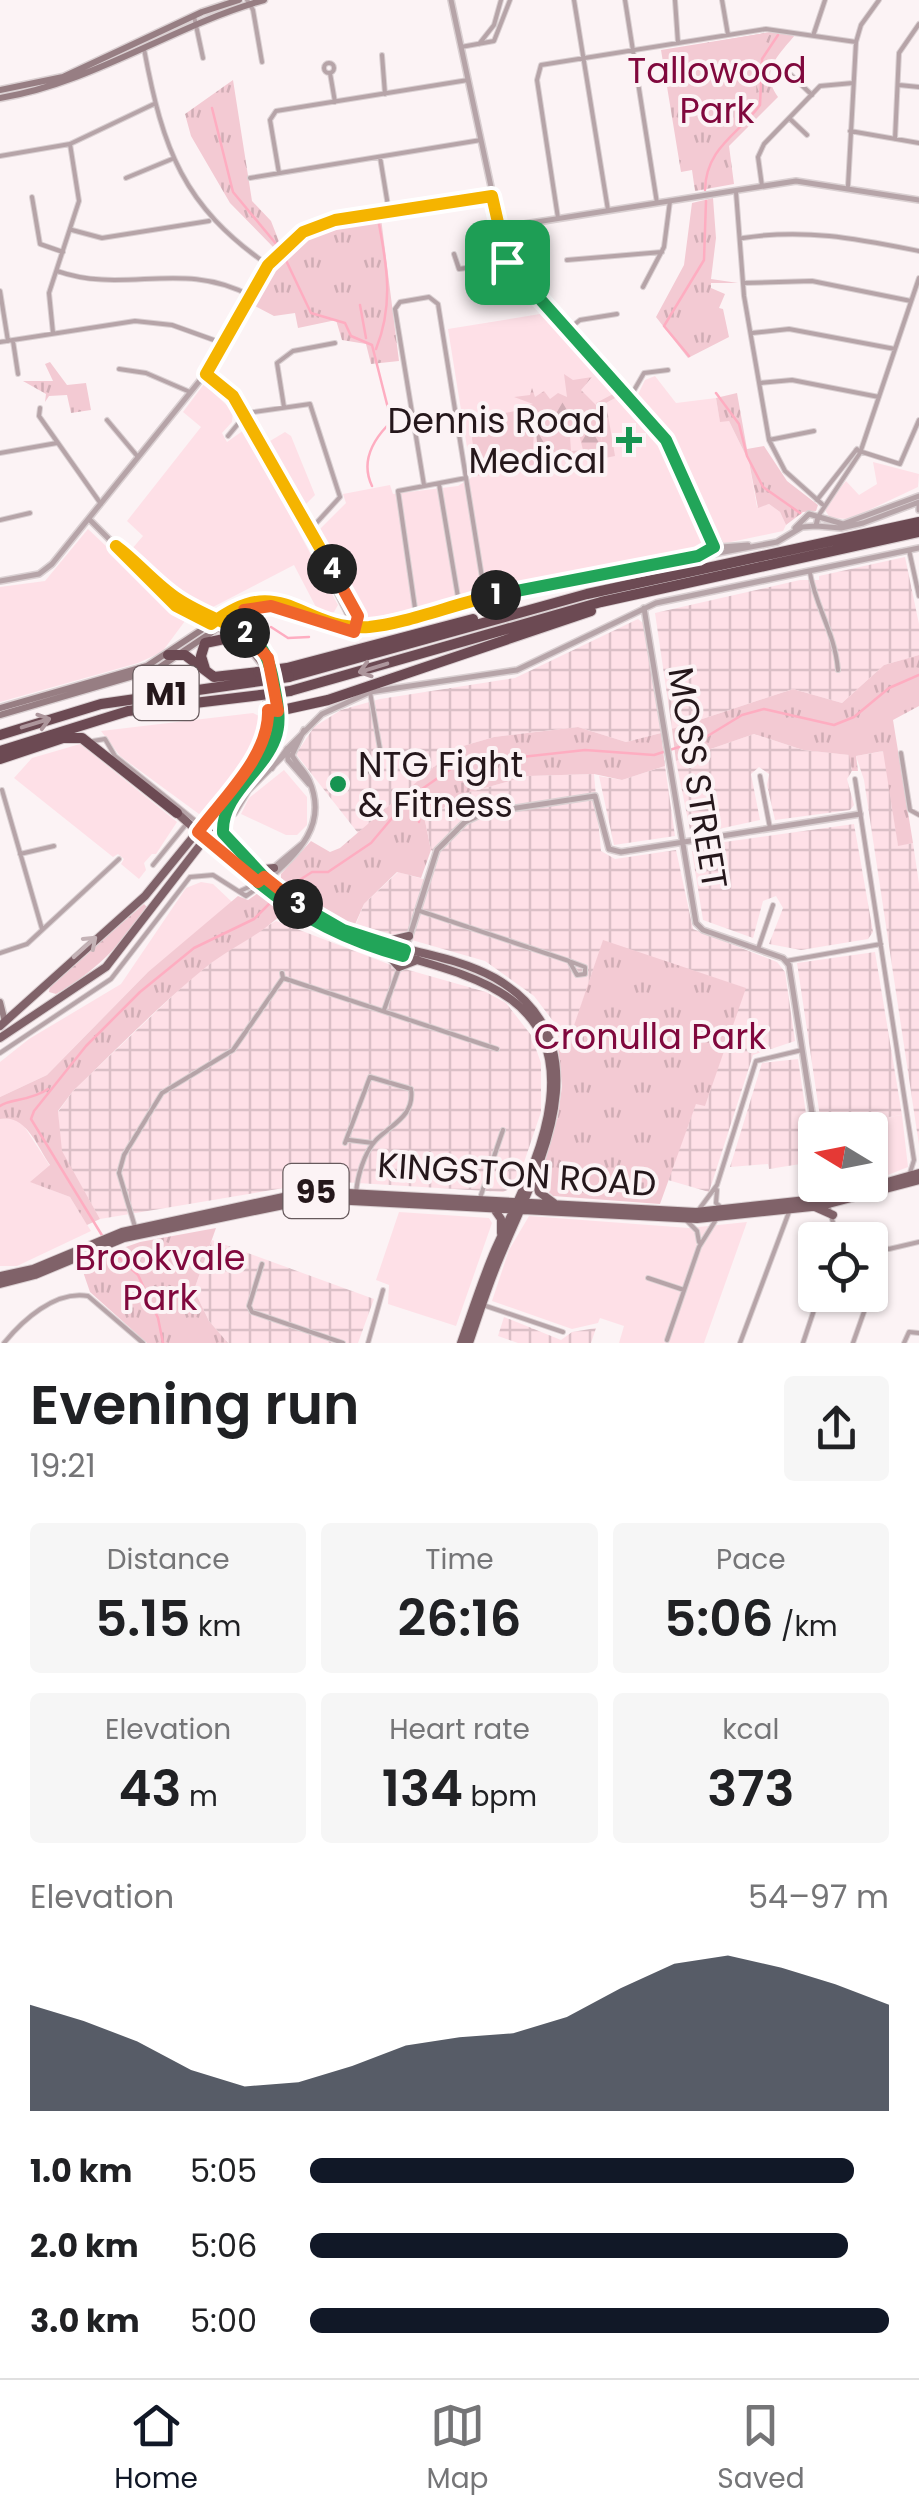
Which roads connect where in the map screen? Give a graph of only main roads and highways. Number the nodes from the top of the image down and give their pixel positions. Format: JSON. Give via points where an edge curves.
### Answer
{"nodes":[{"id":1,"x":239,"y":0,"type":"edge"},
{"id":2,"x":264,"y":0,"type":"edge"},
{"id":3,"x":248,"y":2,"type":"edge"},
{"id":4,"x":195,"y":19,"type":"junction"},
{"id":5,"x":0,"y":90,"type":"edge"},
{"id":6,"x":0,"y":98,"type":"edge"},
{"id":7,"x":919,"y":522,"type":"edge"},
{"id":8,"x":919,"y":532,"type":"edge"},
{"id":9,"x":601,"y":602,"type":"junction"},
{"id":10,"x":239,"y":634,"type":"junction"},
{"id":11,"x":195,"y":640,"type":"junction"},
{"id":12,"x":182,"y":654,"type":"junction"},
{"id":13,"x":168,"y":655,"type":"junction"},
{"id":14,"x":198,"y":666,"type":"junction"},
{"id":15,"x":259,"y":672,"type":"junction"},
{"id":16,"x":224,"y":676,"type":"junction"},
{"id":17,"x":263,"y":695,"type":"junction"},
{"id":18,"x":273,"y":710,"type":"junction"},
{"id":19,"x":0,"y":712,"type":"edge"},
{"id":20,"x":0,"y":735,"type":"edge"},
{"id":21,"x":0,"y":751,"type":"edge"},
{"id":22,"x":0,"y":759,"type":"edge"},
{"id":23,"x":235,"y":796,"type":"junction"},
{"id":24,"x":177,"y":812,"type":"joint"},
{"id":25,"x":204,"y":832,"type":"junction"},
{"id":26,"x":197,"y":849,"type":"junction"},
{"id":27,"x":242,"y":858,"type":"junction"},
{"id":28,"x":231,"y":860,"type":"junction"},
{"id":29,"x":251,"y":872,"type":"junction"},
{"id":30,"x":263,"y":881,"type":"junction"},
{"id":31,"x":276,"y":887,"type":"junction"},
{"id":32,"x":409,"y":936,"type":"road end"},
{"id":33,"x":378,"y":942,"type":"junction"},
{"id":34,"x":384,"y":951,"type":"junction"},
{"id":35,"x":404,"y":953,"type":"junction"},
{"id":36,"x":417,"y":960,"type":"junction"},
{"id":37,"x":0,"y":1002,"type":"edge"},
{"id":38,"x":16,"y":1011,"type":"junction"},
{"id":39,"x":36,"y":1013,"type":"junction"},
{"id":40,"x":2,"y":1026,"type":"edge"},
{"id":41,"x":916,"y":1174,"type":"edge"},
{"id":42,"x":535,"y":1176,"type":"junction"},
{"id":43,"x":888,"y":1181,"type":"edge"},
{"id":44,"x":888,"y":1185,"type":"edge"},
{"id":45,"x":523,"y":1190,"type":"junction"},
{"id":46,"x":356,"y":1195,"type":"junction"},
{"id":47,"x":503,"y":1200,"type":"junction"},
{"id":48,"x":798,"y":1201,"type":"edge"},
{"id":49,"x":821,"y":1202,"type":"edge"},
{"id":50,"x":844,"y":1202,"type":"edge"},
{"id":51,"x":554,"y":1203,"type":"junction"},
{"id":52,"x":521,"y":1204,"type":"junction"},
{"id":53,"x":492,"y":1206,"type":"junction"},
{"id":54,"x":814,"y":1207,"type":"junction"},
{"id":55,"x":501,"y":1238,"type":"junction"},
{"id":56,"x":0,"y":1280,"type":"edge"},
{"id":57,"x":479,"y":1303,"type":"junction"},
{"id":58,"x":461,"y":1343,"type":"edge"},
{"id":59,"x":469,"y":1343,"type":"edge"}],
"edges":[{"from":1,"to":4,"type":"main road"},
{"from":2,"to":3,"type":"main road"},
{"from":3,"to":4,"type":"main road"},
{"from":4,"to":5,"type":"main road","via":[[68,75]]},
{"from":4,"to":6,"type":"main road","via":[[56,88]]},
{"from":7,"to":15,"type":"highway","number":"M1","bridge":true,"via":[[542,606],[288,673]]},
{"from":8,"to":9,"type":"highway","number":"M1"},
{"from":9,"to":17,"type":"highway","number":"M1","one_way":true,"bridge":true},
{"from":9,"to":18,"type":"highway","via":[[595,610],[328,700]]},
{"from":10,"to":11,"type":"main road","via":[[218,623]]},
{"from":10,"to":15,"type":"main road"},
{"from":10,"to":16,"type":"highway","via":[[212,638],[201,651],[206,670]]},
{"from":10,"to":18,"type":"main road","via":[[268,658]]},
{"from":11,"to":12,"type":"main road"},
{"from":11,"to":13,"type":"main road"},
{"from":11,"to":14,"type":"highway"},
{"from":12,"to":13,"type":"highway"},
{"from":12,"to":14,"type":"highway"},
{"from":12,"to":19,"type":"main road","via":[[137,676]]},
{"from":13,"to":19,"type":"main road"},
{"from":14,"to":16,"type":"highway"},
{"from":15,"to":16,"type":"highway"},
{"from":20,"to":15,"type":"highway","number":"M1","one_way":true,"via":[[101,704]]},
{"from":17,"to":18,"type":"main road"},
{"from":17,"to":21,"type":"highway","number":"M1","via":[[128,710]]},
{"from":18,"to":23,"type":"main road","via":[[273,744]]},
{"from":18,"to":25,"type":"main road","via":[[260,749]]},
{"from":22,"to":24,"type":"highway","via":[[67,738],[93,743]]},
{"from":23,"to":25,"type":"main road"},
{"from":23,"to":27,"type":"main road","via":[[222,830]]},
{"from":24,"to":25,"type":"main road"},
{"from":25,"to":26,"type":"main road"},
{"from":25,"to":27,"type":"main road"},
{"from":25,"to":28,"type":"main road"},
{"from":38,"to":25,"type":"main road","one_way":true,"via":[[145,896]]},
{"from":26,"to":28,"type":"main road"},
{"from":26,"to":39,"type":"main road","via":[[112,961]]},
{"from":27,"to":29,"type":"main road"},
{"from":28,"to":29,"type":"main road"},
{"from":29,"to":30,"type":"main road"},
{"from":29,"to":31,"type":"main road","via":[[276,870]]},
{"from":30,"to":31,"type":"main road"},
{"from":30,"to":34,"type":"main road","via":[[322,927]]},
{"from":31,"to":33,"type":"main road","via":[[332,924]]},
{"from":32,"to":33,"type":"main road"},
{"from":33,"to":35,"type":"main road"},
{"from":34,"to":35,"type":"main road"},
{"from":34,"to":36,"type":"main road","via":[[399,967]]},
{"from":35,"to":36,"type":"main road"},
{"from":35,"to":42,"type":"main road","via":[[491,976],[541,1025],[558,1092]]},
{"from":36,"to":45,"type":"main road","via":[[496,988],[538,1034],[550,1097]]},
{"from":37,"to":38,"type":"main road"},
{"from":37,"to":40,"type":"main road"},
{"from":38,"to":40,"type":"main road"},
{"from":39,"to":40,"type":"main road"},
{"from":39,"to":40,"type":"main road"},
{"from":41,"to":43,"type":"main road","name":"KINGSTON ROAD","number":"95"},
{"from":41,"to":44,"type":"main road","name":"KINGSTON ROAD","number":"95"},
{"from":42,"to":51,"type":"main road","via":[[540,1192]]},
{"from":42,"to":52,"type":"main road"},
{"from":45,"to":47,"type":"main road"},
{"from":45,"to":52,"type":"main road"},
{"from":46,"to":47,"type":"main road","name":"KINGSTON ROAD","number":"95"},
{"from":46,"to":53,"type":"main road","name":"KINGSTON ROAD","number":"95"},
{"from":46,"to":56,"type":"main road","name":"KINGSTON ROAD","number":"95","via":[[291,1194],[136,1231]]},
{"from":47,"to":52,"type":"main road","name":"KINGSTON ROAD","number":"95"},
{"from":48,"to":51,"type":"main road","name":"KINGSTON ROAD","number":"95","via":[[696,1212]]},
{"from":49,"to":54,"type":"main road","name":"KINGSTON ROAD","number":"95"},
{"from":50,"to":54,"type":"main road","via":[[834,1217]]},
{"from":51,"to":52,"type":"main road","name":"KINGSTON ROAD","number":"95"},
{"from":52,"to":53,"type":"main road","name":"KINGSTON ROAD","number":"95"},
{"from":52,"to":54,"type":"main road","name":"KINGSTON ROAD","number":"95","via":[[684,1219]]},
{"from":52,"to":55,"type":"main road"},
{"from":52,"to":57,"type":"main road"},
{"from":53,"to":55,"type":"main road"},
{"from":55,"to":57,"type":"main road"},
{"from":57,"to":58,"type":"main road"},
{"from":57,"to":59,"type":"main road"}]}
